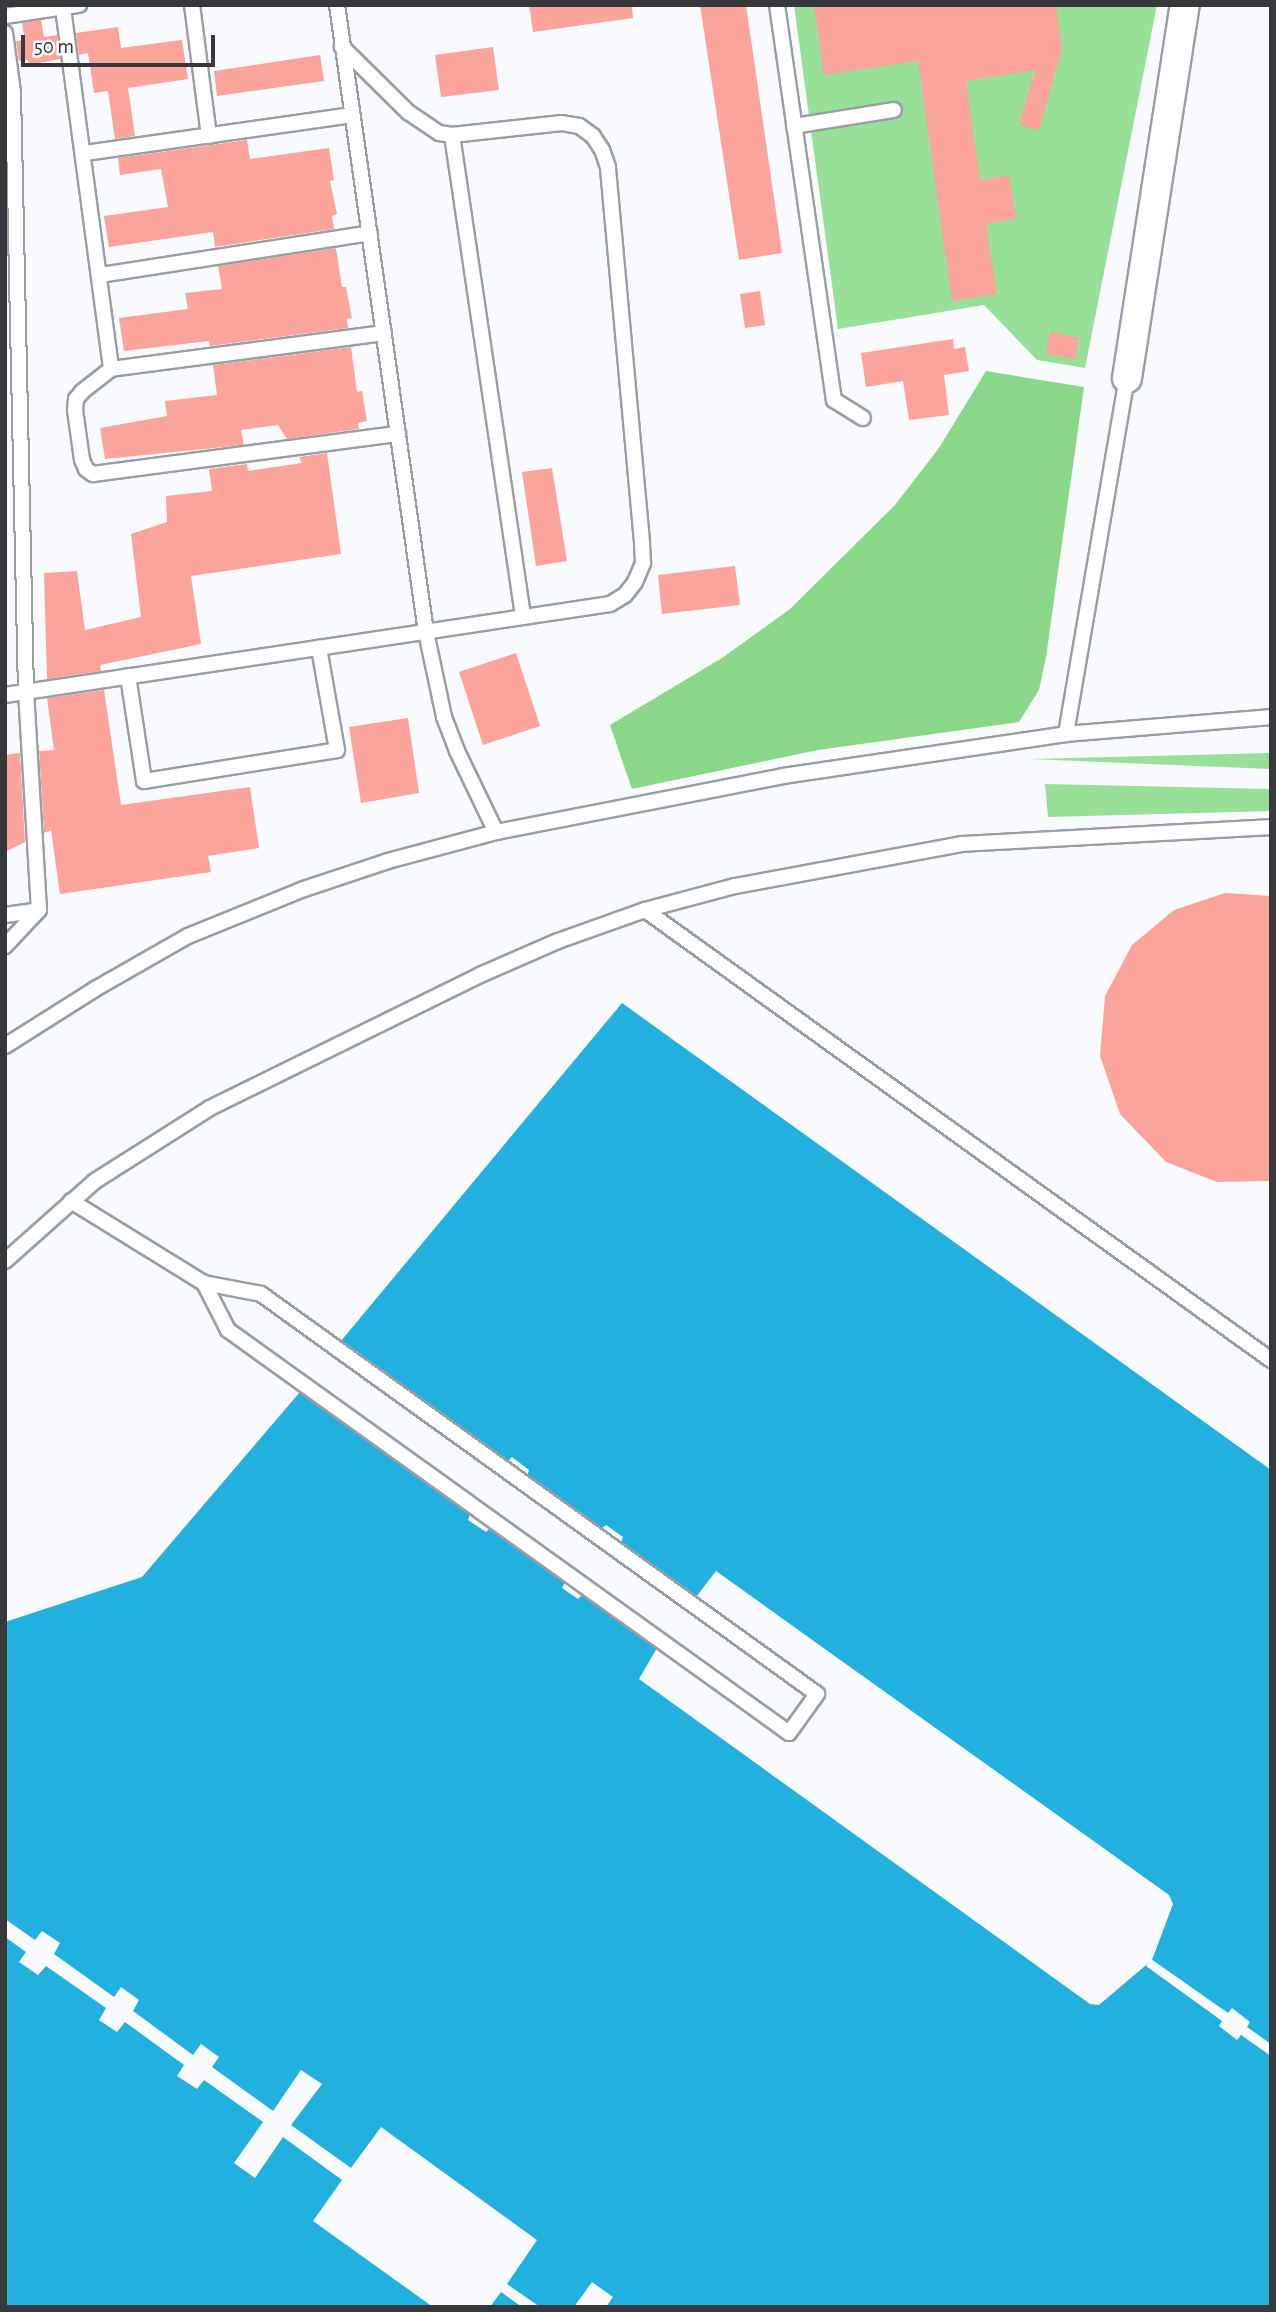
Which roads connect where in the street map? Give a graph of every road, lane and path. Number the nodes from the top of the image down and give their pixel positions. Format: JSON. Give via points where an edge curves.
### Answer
{"nodes":[{"id":1,"x":79,"y":5,"type":"edge"},
{"id":2,"x":192,"y":5,"type":"edge"},
{"id":3,"x":337,"y":5,"type":"edge"},
{"id":4,"x":777,"y":5,"type":"edge"},
{"id":5,"x":1185,"y":5,"type":"edge"},
{"id":6,"x":63,"y":8,"type":"junction"},
{"id":7,"x":5,"y":16,"type":"edge"},
{"id":8,"x":5,"y":33,"type":"edge"},
{"id":9,"x":342,"y":47,"type":"junction"},
{"id":10,"x":894,"y":110,"type":"dead end"},
{"id":11,"x":352,"y":115,"type":"junction"},
{"id":12,"x":794,"y":126,"type":"junction"},
{"id":13,"x":452,"y":135,"type":"junction"},
{"id":14,"x":209,"y":136,"type":"junction"},
{"id":15,"x":85,"y":153,"type":"junction"},
{"id":16,"x":370,"y":233,"type":"junction"},
{"id":17,"x":100,"y":275,"type":"junction"},
{"id":18,"x":384,"y":333,"type":"junction"},
{"id":19,"x":111,"y":369,"type":"junction"},
{"id":20,"x":1127,"y":378,"type":"joint"},
{"id":21,"x":11,"y":379,"type":"edge"},
{"id":22,"x":863,"y":418,"type":"dead end"},
{"id":23,"x":398,"y":434,"type":"junction"},
{"id":24,"x":523,"y":617,"type":"junction"},
{"id":25,"x":426,"y":632,"type":"junction"},
{"id":26,"x":319,"y":648,"type":"junction"},
{"id":27,"x":128,"y":676,"type":"junction"},
{"id":28,"x":26,"y":691,"type":"junction"},
{"id":29,"x":5,"y":695,"type":"edge"},
{"id":30,"x":1271,"y":717,"type":"edge"},
{"id":31,"x":1066,"y":734,"type":"junction"},
{"id":32,"x":1271,"y":827,"type":"edge"},
{"id":33,"x":496,"y":832,"type":"junction"},
{"id":34,"x":38,"y":910,"type":"junction"},
{"id":35,"x":645,"y":911,"type":"junction"},
{"id":36,"x":5,"y":915,"type":"edge"},
{"id":37,"x":5,"y":946,"type":"edge"},
{"id":38,"x":5,"y":1046,"type":"edge"},
{"id":39,"x":71,"y":1201,"type":"junction"},
{"id":40,"x":5,"y":1261,"type":"edge"},
{"id":41,"x":204,"y":1283,"type":"junction"},
{"id":42,"x":1271,"y":1360,"type":"edge"}],
"edges":[{"from":1,"to":6,"type":"lane"},
{"from":2,"to":14,"type":"lane"},
{"from":3,"to":9,"type":"lane"},
{"from":4,"to":12,"type":"lane"},
{"from":5,"to":20,"type":"street"},
{"from":6,"to":7,"type":"lane"},
{"from":6,"to":15,"type":"lane"},
{"from":8,"to":21,"type":"lane","via":[[13,92]]},
{"from":9,"to":11,"type":"lane"},
{"from":9,"to":13,"type":"lane","via":[[408,112],[428,127]]},
{"from":10,"to":12,"type":"lane"},
{"from":11,"to":14,"type":"lane"},
{"from":11,"to":16,"type":"lane"},
{"from":12,"to":22,"type":"lane","via":[[834,400]]},
{"from":13,"to":24,"type":"lane"},
{"from":13,"to":24,"type":"lane","via":[[562,123],[579,126],[593,136],[608,167],[643,563],[625,595],[610,604]]},
{"from":14,"to":15,"type":"lane"},
{"from":15,"to":17,"type":"lane"},
{"from":16,"to":17,"type":"lane"},
{"from":16,"to":18,"type":"lane"},
{"from":17,"to":19,"type":"lane"},
{"from":18,"to":19,"type":"lane"},
{"from":18,"to":23,"type":"lane"},
{"from":19,"to":23,"type":"lane","via":[[76,399],[82,460],[93,474]]},
{"from":20,"to":31,"type":"lane"},
{"from":21,"to":28,"type":"lane"},
{"from":23,"to":25,"type":"lane"},
{"from":24,"to":25,"type":"lane"},
{"from":25,"to":26,"type":"lane"},
{"from":25,"to":33,"type":"lane","via":[[444,717]]},
{"from":26,"to":27,"type":"lane"},
{"from":26,"to":27,"type":"lane","via":[[337,750],[144,781]]},
{"from":27,"to":28,"type":"lane"},
{"from":28,"to":29,"type":"lane"},
{"from":28,"to":34,"type":"lane"},
{"from":30,"to":31,"type":"lane"},
{"from":31,"to":33,"type":"lane","via":[[783,776]]},
{"from":32,"to":35,"type":"lane","via":[[961,844],[735,886]]},
{"from":33,"to":38,"type":"lane","via":[[304,888],[188,936]]},
{"from":34,"to":36,"type":"lane"},
{"from":34,"to":37,"type":"lane"},
{"from":35,"to":39,"type":"lane","via":[[480,975],[210,1108],[149,1144]]},
{"from":35,"to":42,"type":"lane"},
{"from":39,"to":40,"type":"lane"},
{"from":39,"to":41,"type":"lane"},
{"from":41,"to":41,"type":"lane","via":[[261,1294],[817,1694],[789,1733],[228,1330]]}]}
